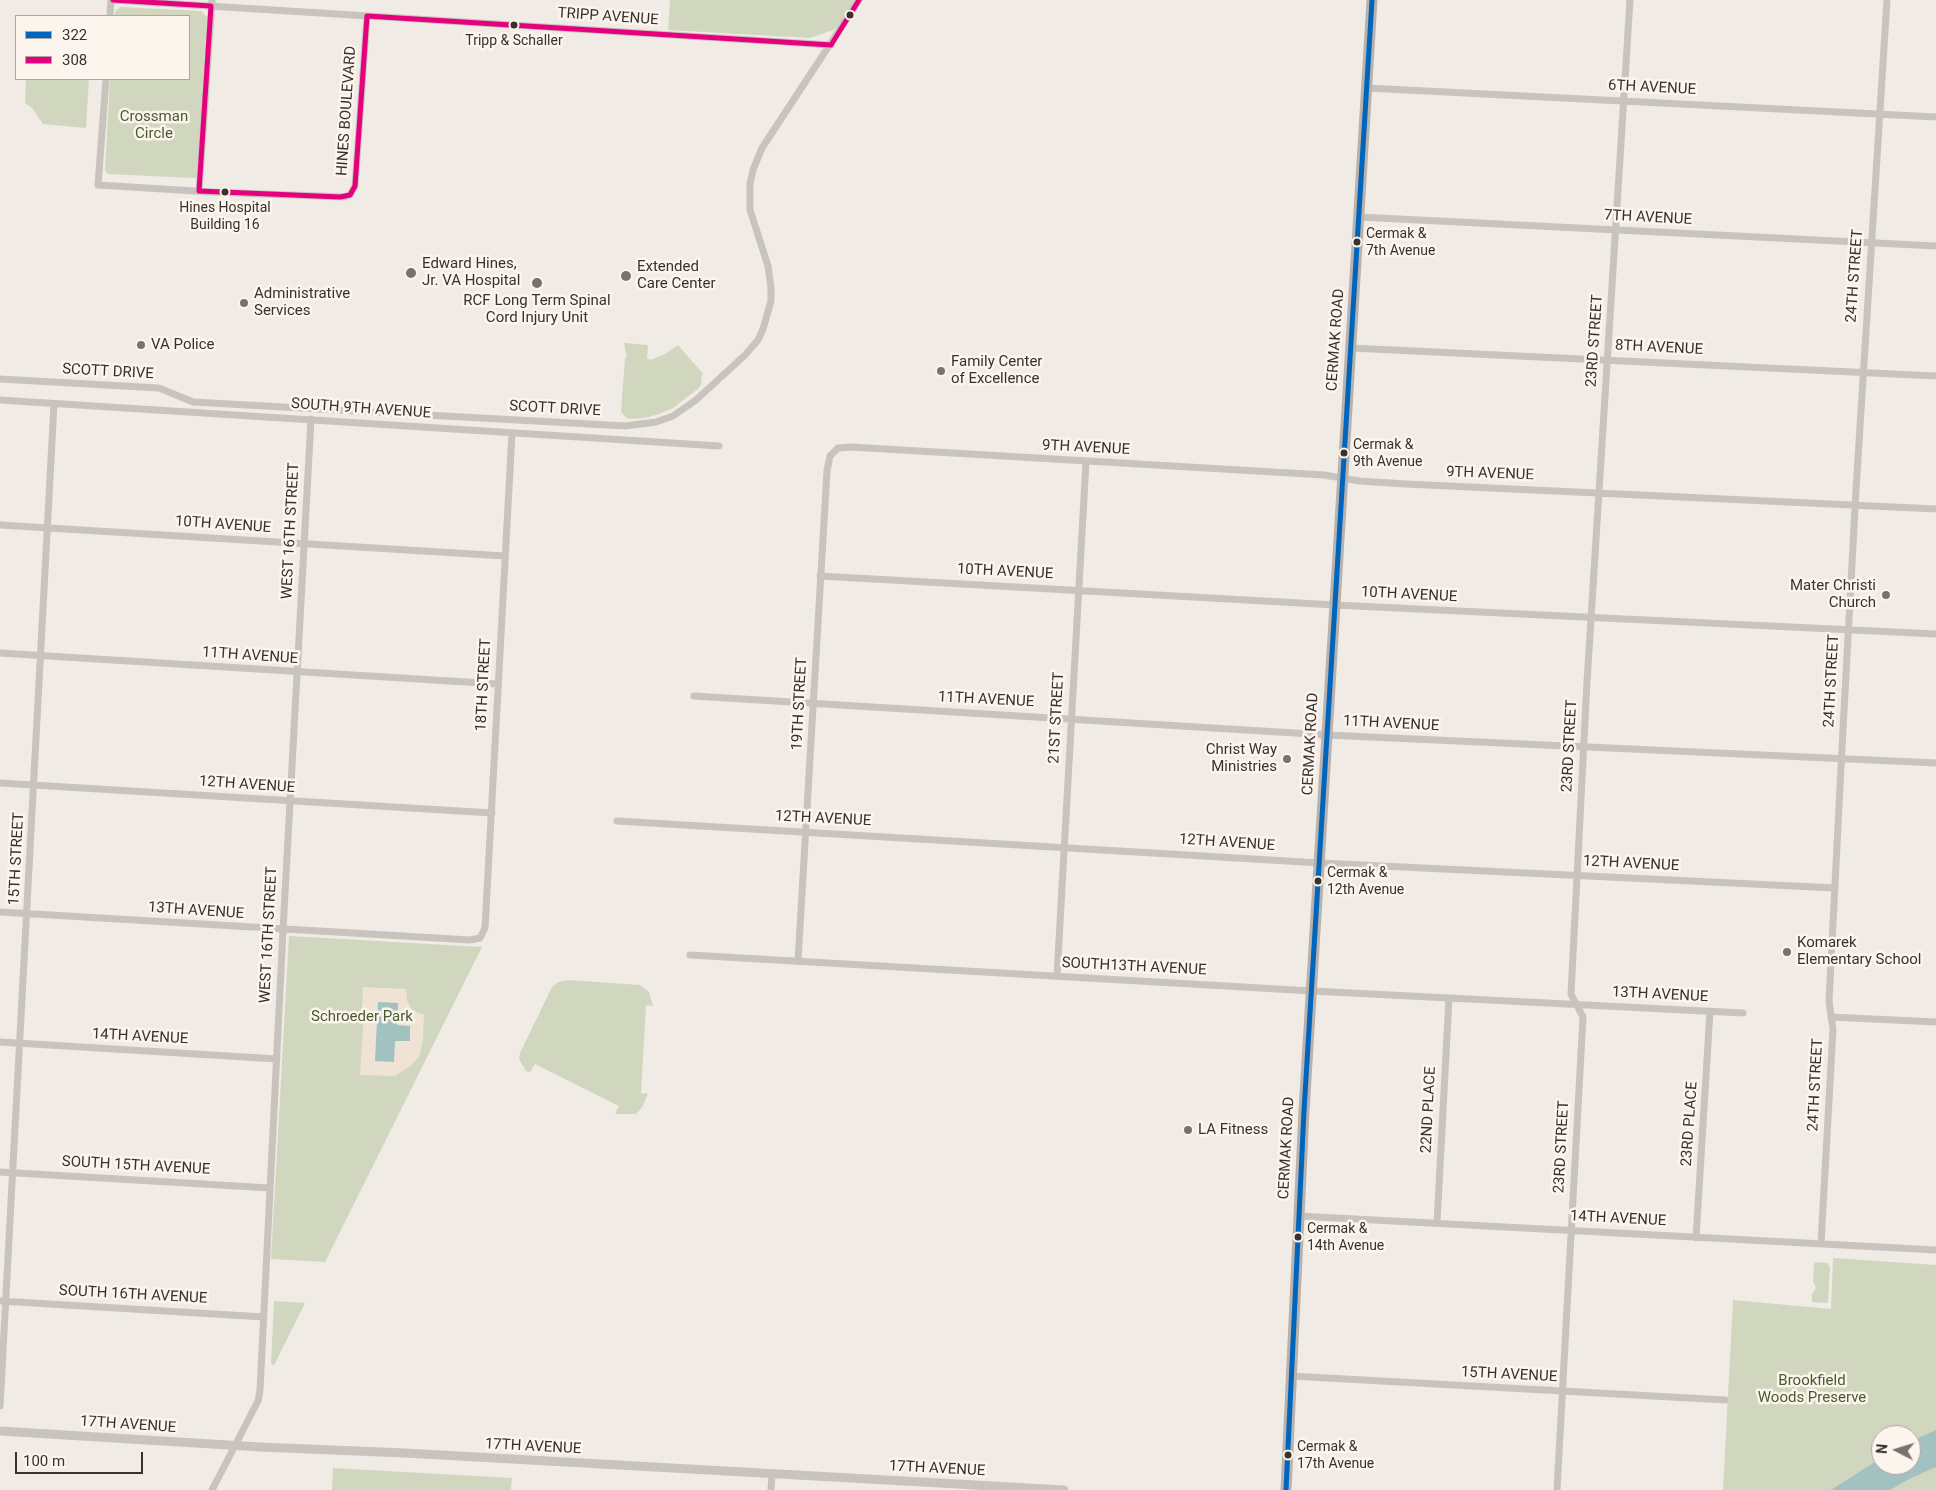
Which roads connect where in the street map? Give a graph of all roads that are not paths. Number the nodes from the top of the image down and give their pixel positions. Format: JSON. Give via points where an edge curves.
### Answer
{"nodes":[{"id":1,"x":112,"y":0,"type":"edge"},
{"id":2,"x":266,"y":0,"type":"edge"},
{"id":3,"x":859,"y":0,"type":"edge"},
{"id":4,"x":1372,"y":0,"type":"edge"},
{"id":5,"x":1630,"y":0,"type":"edge"},
{"id":6,"x":1887,"y":0,"type":"edge"},
{"id":7,"x":212,"y":3,"type":"edge"},
{"id":8,"x":265,"y":9,"type":"junction"},
{"id":9,"x":110,"y":15,"type":"edge"},
{"id":10,"x":367,"y":16,"type":"junction"},
{"id":11,"x":831,"y":45,"type":"junction"},
{"id":12,"x":106,"y":80,"type":"edge"},
{"id":13,"x":1367,"y":88,"type":"junction"},
{"id":14,"x":1623,"y":101,"type":"junction"},
{"id":15,"x":1880,"y":114,"type":"junction"},
{"id":16,"x":1936,"y":117,"type":"edge"},
{"id":17,"x":199,"y":191,"type":"junction"},
{"id":18,"x":1359,"y":218,"type":"junction"},
{"id":19,"x":1616,"y":230,"type":"junction"},
{"id":20,"x":1871,"y":243,"type":"junction"},
{"id":21,"x":1936,"y":246,"type":"edge"},
{"id":22,"x":1351,"y":348,"type":"junction"},
{"id":23,"x":1607,"y":360,"type":"junction"},
{"id":24,"x":1863,"y":372,"type":"junction"},
{"id":25,"x":1936,"y":376,"type":"edge"},
{"id":26,"x":0,"y":379,"type":"edge"},
{"id":27,"x":0,"y":400,"type":"edge"},
{"id":28,"x":54,"y":404,"type":"junction"},
{"id":29,"x":311,"y":419,"type":"junction"},
{"id":30,"x":512,"y":433,"type":"junction"},
{"id":31,"x":719,"y":446,"type":"dead end"},
{"id":32,"x":834,"y":451,"type":"joint"},
{"id":33,"x":1086,"y":462,"type":"junction"},
{"id":34,"x":1343,"y":478,"type":"junction"},
{"id":35,"x":1599,"y":492,"type":"junction"},
{"id":36,"x":1855,"y":505,"type":"junction"},
{"id":37,"x":1936,"y":508,"type":"edge"},
{"id":38,"x":0,"y":524,"type":"edge"},
{"id":39,"x":48,"y":528,"type":"junction"},
{"id":40,"x":304,"y":543,"type":"junction"},
{"id":41,"x":504,"y":556,"type":"junction"},
{"id":42,"x":820,"y":576,"type":"junction"},
{"id":43,"x":1078,"y":590,"type":"junction"},
{"id":44,"x":1335,"y":605,"type":"junction"},
{"id":45,"x":1593,"y":619,"type":"junction"},
{"id":46,"x":1848,"y":630,"type":"junction"},
{"id":47,"x":1936,"y":634,"type":"edge"},
{"id":48,"x":0,"y":654,"type":"edge"},
{"id":49,"x":40,"y":656,"type":"junction"},
{"id":50,"x":297,"y":673,"type":"junction"},
{"id":51,"x":498,"y":684,"type":"junction"},
{"id":52,"x":694,"y":696,"type":"dead end"},
{"id":53,"x":814,"y":703,"type":"junction"},
{"id":54,"x":1071,"y":719,"type":"junction"},
{"id":55,"x":1327,"y":735,"type":"junction"},
{"id":56,"x":1584,"y":747,"type":"junction"},
{"id":57,"x":1841,"y":759,"type":"junction"},
{"id":58,"x":1936,"y":763,"type":"edge"},
{"id":59,"x":0,"y":783,"type":"edge"},
{"id":60,"x":34,"y":785,"type":"junction"},
{"id":61,"x":290,"y":801,"type":"junction"},
{"id":62,"x":492,"y":814,"type":"junction"},
{"id":63,"x":617,"y":821,"type":"dead end"},
{"id":64,"x":805,"y":832,"type":"junction"},
{"id":65,"x":1064,"y":847,"type":"junction"},
{"id":66,"x":1320,"y":863,"type":"junction"},
{"id":67,"x":1578,"y":876,"type":"junction"},
{"id":68,"x":1835,"y":888,"type":"junction"},
{"id":69,"x":0,"y":912,"type":"edge"},
{"id":70,"x":28,"y":914,"type":"junction"},
{"id":71,"x":283,"y":930,"type":"junction"},
{"id":72,"x":480,"y":938,"type":"joint"},
{"id":73,"x":690,"y":955,"type":"dead end"},
{"id":74,"x":798,"y":961,"type":"junction"},
{"id":75,"x":1057,"y":976,"type":"junction"},
{"id":76,"x":1312,"y":991,"type":"junction"},
{"id":77,"x":1449,"y":998,"type":"junction"},
{"id":78,"x":1576,"y":1004,"type":"junction"},
{"id":79,"x":1710,"y":1011,"type":"junction"},
{"id":80,"x":1743,"y":1013,"type":"dead end"},
{"id":81,"x":1831,"y":1017,"type":"junction"},
{"id":82,"x":1936,"y":1022,"type":"edge"},
{"id":83,"x":0,"y":1042,"type":"edge"},
{"id":84,"x":19,"y":1044,"type":"junction"},
{"id":85,"x":277,"y":1059,"type":"junction"},
{"id":86,"x":0,"y":1172,"type":"edge"},
{"id":87,"x":12,"y":1173,"type":"junction"},
{"id":88,"x":270,"y":1188,"type":"junction"},
{"id":89,"x":1298,"y":1216,"type":"junction"},
{"id":90,"x":1437,"y":1223,"type":"junction"},
{"id":91,"x":1571,"y":1230,"type":"junction"},
{"id":92,"x":1696,"y":1238,"type":"junction"},
{"id":93,"x":1821,"y":1243,"type":"junction"},
{"id":94,"x":1936,"y":1250,"type":"edge"},
{"id":95,"x":3,"y":1301,"type":"edge"},
{"id":96,"x":264,"y":1317,"type":"junction"},
{"id":97,"x":1291,"y":1376,"type":"junction"},
{"id":98,"x":1562,"y":1392,"type":"junction"},
{"id":99,"x":1725,"y":1400,"type":"dead end"},
{"id":100,"x":0,"y":1406,"type":"edge"},
{"id":101,"x":0,"y":1431,"type":"edge"},
{"id":102,"x":234,"y":1446,"type":"junction"},
{"id":103,"x":772,"y":1474,"type":"junction"},
{"id":104,"x":1029,"y":1489,"type":"edge"},
{"id":105,"x":212,"y":1490,"type":"edge"},
{"id":106,"x":771,"y":1490,"type":"edge"},
{"id":107,"x":1064,"y":1490,"type":"edge"},
{"id":108,"x":1286,"y":1490,"type":"edge"},
{"id":109,"x":1558,"y":1490,"type":"edge"}],
"edges":[{"from":1,"to":7,"type":"street","name":"TRIPP AVENUE"},
{"from":1,"to":9,"type":"street"},
{"from":2,"to":8,"type":"street"},
{"from":3,"to":11,"type":"street","name":"SCOTT DRIVE"},
{"from":4,"to":13,"type":"main road","name":"CERMAK ROAD"},
{"from":5,"to":14,"type":"street","name":"23RD STREET"},
{"from":6,"to":15,"type":"street","name":"24TH STREET"},
{"from":7,"to":8,"type":"street","name":"TRIPP AVENUE"},
{"from":7,"to":17,"type":"street"},
{"from":8,"to":10,"type":"street","name":"TRIPP AVENUE"},
{"from":10,"to":11,"type":"street","name":"TRIPP AVENUE"},
{"from":10,"to":17,"type":"street","name":"HINES BOULEVARD","via":[[355,185],[350,194],[340,198]]},
{"from":11,"to":26,"type":"street","name":"SCOTT DRIVE","via":[[762,148],[753,170],[750,210],[768,266],[771,288],[771,301],[758,340],[696,400],[673,416],[625,426],[193,402],[159,388]]},
{"from":12,"to":17,"type":"street","name":"HINES BOULEVARD","via":[[98,185]]},
{"from":13,"to":14,"type":"street","name":"6TH AVENUE"},
{"from":13,"to":18,"type":"main road","name":"CERMAK ROAD"},
{"from":14,"to":15,"type":"street","name":"6TH AVENUE"},
{"from":14,"to":19,"type":"street","name":"23RD STREET"},
{"from":15,"to":16,"type":"street","name":"6TH AVENUE"},
{"from":15,"to":20,"type":"street","name":"24TH STREET"},
{"from":18,"to":19,"type":"street","name":"7TH AVENUE"},
{"from":18,"to":22,"type":"main road","name":"CERMAK ROAD"},
{"from":19,"to":20,"type":"street","name":"7TH AVENUE"},
{"from":19,"to":23,"type":"street","name":"23RD STREET"},
{"from":20,"to":21,"type":"street","name":"7TH AVENUE"},
{"from":20,"to":24,"type":"street","name":"24TH STREET"},
{"from":22,"to":23,"type":"street","name":"8TH AVENUE"},
{"from":22,"to":34,"type":"main road","name":"CERMAK ROAD"},
{"from":23,"to":24,"type":"street","name":"8TH AVENUE"},
{"from":23,"to":35,"type":"street","name":"23RD STREET"},
{"from":24,"to":25,"type":"street","name":"8TH AVENUE"},
{"from":24,"to":36,"type":"street","name":"24TH STREET"},
{"from":27,"to":28,"type":"street","name":"SOUTH 9TH AVENUE"},
{"from":28,"to":29,"type":"street","name":"SOUTH 9TH AVENUE"},
{"from":28,"to":39,"type":"street","name":"15TH STREET"},
{"from":29,"to":30,"type":"street","name":"SOUTH 9TH AVENUE"},
{"from":29,"to":40,"type":"street","name":"WEST 16TH STREET"},
{"from":30,"to":31,"type":"street","name":"SOUTH 9TH AVENUE"},
{"from":30,"to":41,"type":"street","name":"18TH STREET"},
{"from":32,"to":33,"type":"street","name":"9TH AVENUE","via":[[851,447]]},
{"from":32,"to":42,"type":"street","name":"19TH STREET","via":[[827,471]]},
{"from":33,"to":34,"type":"street","name":"9TH AVENUE"},
{"from":33,"to":43,"type":"street","name":"21ST STREET"},
{"from":34,"to":35,"type":"street","name":"9TH AVENUE","via":[[1406,484]]},
{"from":34,"to":44,"type":"main road","name":"CERMAK ROAD"},
{"from":35,"to":36,"type":"street","name":"9TH AVENUE"},
{"from":35,"to":45,"type":"street","name":"23RD STREET"},
{"from":36,"to":37,"type":"street","name":"9TH AVENUE"},
{"from":36,"to":46,"type":"street","name":"24TH STREET"},
{"from":38,"to":39,"type":"street","name":"10TH AVENUE"},
{"from":39,"to":40,"type":"street","name":"10TH AVENUE"},
{"from":39,"to":49,"type":"street","name":"15TH STREET"},
{"from":40,"to":41,"type":"street","name":"10TH AVENUE"},
{"from":40,"to":50,"type":"street","name":"WEST 16TH STREET"},
{"from":41,"to":51,"type":"street","name":"18TH STREET"},
{"from":42,"to":43,"type":"street","name":"10TH AVENUE"},
{"from":42,"to":53,"type":"street","name":"19TH STREET"},
{"from":43,"to":44,"type":"street","name":"10TH AVENUE"},
{"from":43,"to":54,"type":"street","name":"21ST STREET"},
{"from":44,"to":45,"type":"street","name":"10TH AVENUE"},
{"from":44,"to":55,"type":"main road","name":"CERMAK ROAD"},
{"from":45,"to":46,"type":"street","name":"10TH AVENUE"},
{"from":45,"to":56,"type":"street","name":"23RD STREET"},
{"from":46,"to":47,"type":"street","name":"10TH AVENUE"},
{"from":46,"to":57,"type":"street","name":"24TH STREET"},
{"from":48,"to":49,"type":"street","name":"11TH AVENUE"},
{"from":49,"to":50,"type":"street","name":"11TH AVENUE"},
{"from":49,"to":60,"type":"street","name":"15TH STREET"},
{"from":50,"to":51,"type":"street","name":"11TH AVENUE"},
{"from":50,"to":61,"type":"street","name":"WEST 16TH STREET"},
{"from":51,"to":62,"type":"street","name":"18TH STREET"},
{"from":52,"to":53,"type":"street","name":"11TH AVENUE"},
{"from":53,"to":54,"type":"street","name":"11TH AVENUE"},
{"from":53,"to":64,"type":"street","name":"19TH STREET"},
{"from":54,"to":55,"type":"street","name":"11TH AVENUE"},
{"from":54,"to":65,"type":"street","name":"21ST STREET"},
{"from":55,"to":56,"type":"street","name":"11TH AVENUE"},
{"from":55,"to":66,"type":"main road","name":"CERMAK ROAD"},
{"from":56,"to":57,"type":"street","name":"11TH AVENUE"},
{"from":56,"to":67,"type":"street","name":"23RD STREET"},
{"from":57,"to":58,"type":"street","name":"11TH AVENUE"},
{"from":57,"to":68,"type":"street","name":"24TH STREET"},
{"from":59,"to":60,"type":"street","name":"12TH AVENUE"},
{"from":60,"to":61,"type":"street","name":"12TH AVENUE"},
{"from":60,"to":70,"type":"street","name":"15TH STREET"},
{"from":61,"to":62,"type":"street","name":"12TH AVENUE"},
{"from":61,"to":71,"type":"street","name":"WEST 16TH STREET"},
{"from":62,"to":72,"type":"street","name":"18TH STREET","via":[[485,928]]},
{"from":63,"to":64,"type":"street","name":"12TH AVENUE"},
{"from":64,"to":65,"type":"street","name":"12TH AVENUE"},
{"from":64,"to":74,"type":"street","name":"19TH STREET"},
{"from":65,"to":66,"type":"street","name":"12TH AVENUE"},
{"from":65,"to":75,"type":"street","name":"21ST STREET"},
{"from":66,"to":67,"type":"street","name":"12TH AVENUE"},
{"from":66,"to":76,"type":"main road","name":"CERMAK ROAD"},
{"from":67,"to":68,"type":"street","name":"12TH AVENUE"},
{"from":67,"to":78,"type":"street","name":"23RD STREET","via":[[1571,994]]},
{"from":68,"to":81,"type":"street","name":"24TH STREET"},
{"from":69,"to":70,"type":"street","name":"13TH AVENUE"},
{"from":70,"to":71,"type":"street","name":"13TH AVENUE"},
{"from":70,"to":84,"type":"street","name":"15TH STREET"},
{"from":71,"to":72,"type":"street","name":"13TH AVENUE"},
{"from":71,"to":85,"type":"street","name":"WEST 16TH STREET"},
{"from":73,"to":74,"type":"street","name":"SOUTH13TH AVENUE"},
{"from":74,"to":75,"type":"street","name":"SOUTH13TH AVENUE"},
{"from":75,"to":76,"type":"street","name":"SOUTH13TH AVENUE"},
{"from":76,"to":77,"type":"street","name":"SOUTH13TH AVENUE"},
{"from":76,"to":89,"type":"main road","name":"CERMAK ROAD"},
{"from":77,"to":78,"type":"street","name":"SOUTH13TH AVENUE"},
{"from":77,"to":90,"type":"street","name":"22ND PLACE"},
{"from":78,"to":79,"type":"street","name":"13TH AVENUE"},
{"from":78,"to":91,"type":"street","name":"23RD STREET","via":[[1583,1017]]},
{"from":79,"to":80,"type":"street","name":"13TH AVENUE"},
{"from":79,"to":92,"type":"street","name":"23RD PLACE"},
{"from":81,"to":82,"type":"street"},
{"from":81,"to":93,"type":"street","name":"24TH STREET","via":[[1833,1029]]},
{"from":83,"to":84,"type":"street","name":"14TH AVENUE"},
{"from":84,"to":85,"type":"street","name":"14TH AVENUE"},
{"from":84,"to":87,"type":"street","name":"15TH STREET"},
{"from":85,"to":88,"type":"street","name":"WEST 16TH STREET"},
{"from":86,"to":87,"type":"street","name":"SOUTH 15TH AVENUE"},
{"from":87,"to":88,"type":"street","name":"SOUTH 15TH AVENUE"},
{"from":87,"to":95,"type":"street","name":"15TH STREET"},
{"from":88,"to":96,"type":"street","name":"WEST 16TH STREET"},
{"from":89,"to":90,"type":"street","name":"14TH AVENUE"},
{"from":89,"to":97,"type":"main road","name":"CERMAK ROAD"},
{"from":90,"to":91,"type":"street","name":"14TH AVENUE"},
{"from":91,"to":92,"type":"street","name":"14TH AVENUE"},
{"from":91,"to":98,"type":"street","name":"23RD STREET"},
{"from":92,"to":93,"type":"street","name":"14TH AVENUE"},
{"from":93,"to":94,"type":"street","name":"14TH AVENUE"},
{"from":95,"to":96,"type":"street","name":"SOUTH 16TH AVENUE"},
{"from":95,"to":100,"type":"street","name":"15TH STREET"},
{"from":96,"to":102,"type":"street","name":"WEST 16TH STREET","via":[[258,1402]]},
{"from":97,"to":98,"type":"street","name":"15TH AVENUE"},
{"from":97,"to":108,"type":"main road","name":"CERMAK ROAD"},
{"from":98,"to":99,"type":"street","name":"15TH AVENUE"},
{"from":98,"to":109,"type":"street","name":"23RD STREET"},
{"from":101,"to":102,"type":"street","name":"17TH AVENUE"},
{"from":102,"to":103,"type":"street","name":"17TH AVENUE"},
{"from":102,"to":105,"type":"street","name":"WEST 16TH STREET"},
{"from":103,"to":104,"type":"street","name":"17TH AVENUE"},
{"from":103,"to":106,"type":"street"},
{"from":104,"to":107,"type":"street","name":"17TH AVENUE"}]}
